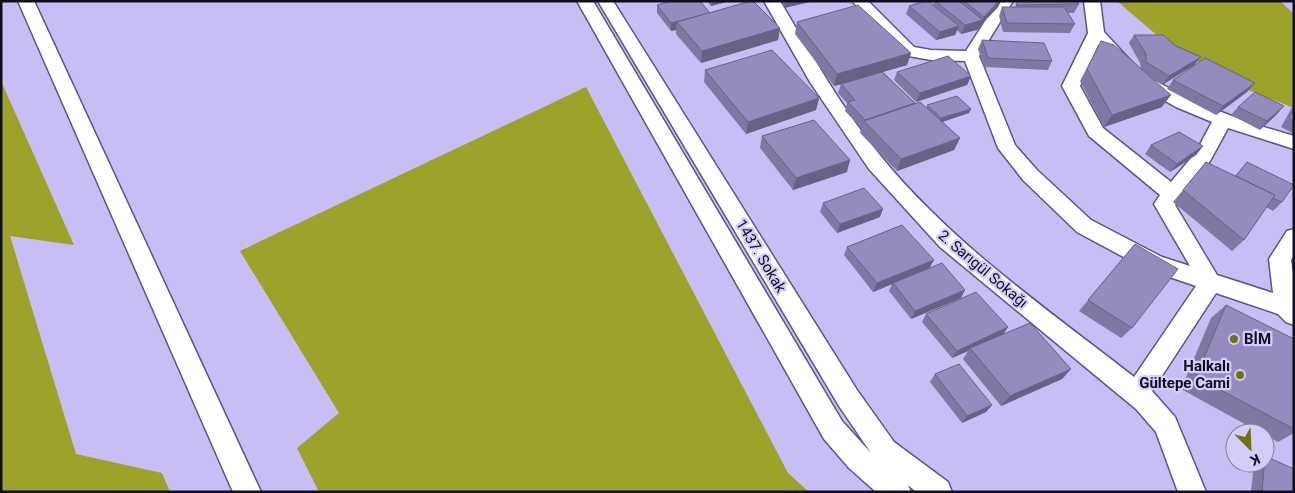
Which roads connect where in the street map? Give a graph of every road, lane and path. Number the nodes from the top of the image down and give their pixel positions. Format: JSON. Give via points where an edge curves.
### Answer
{"nodes":[{"id":1,"x":26,"y":1,"type":"edge"},
{"id":2,"x":586,"y":1,"type":"edge"},
{"id":3,"x":605,"y":1,"type":"edge"},
{"id":4,"x":772,"y":1,"type":"edge"},
{"id":5,"x":859,"y":1,"type":"edge"},
{"id":6,"x":1006,"y":1,"type":"edge"},
{"id":7,"x":1092,"y":1,"type":"edge"},
{"id":8,"x":1096,"y":33,"type":"junction"},
{"id":9,"x":971,"y":56,"type":"junction"},
{"id":10,"x":1223,"y":119,"type":"junction"},
{"id":11,"x":1294,"y":143,"type":"edge"},
{"id":12,"x":1171,"y":193,"type":"junction"},
{"id":13,"x":1294,"y":237,"type":"edge"},
{"id":14,"x":1210,"y":283,"type":"junction"},
{"id":15,"x":1290,"y":311,"type":"edge"},
{"id":16,"x":1136,"y":394,"type":"junction"},
{"id":17,"x":247,"y":492,"type":"edge"},
{"id":18,"x":897,"y":492,"type":"edge"},
{"id":19,"x":938,"y":492,"type":"edge"},
{"id":20,"x":1192,"y":492,"type":"edge"}],
"edges":[{"from":1,"to":17,"type":"street"},
{"from":2,"to":18,"type":"street","via":[[833,430],[858,459]]},
{"from":3,"to":19,"type":"street","name":"1437. Sokak","via":[[848,398],[885,451]]},
{"from":4,"to":16,"type":"street","name":"2. Sarıgül Sokağı","via":[[819,82],[876,164],[934,227],[947,241]]},
{"from":5,"to":9,"type":"street","via":[[909,51]]},
{"from":6,"to":9,"type":"street"},
{"from":7,"to":8,"type":"street"},
{"from":8,"to":10,"type":"street","via":[[1136,77],[1182,103]]},
{"from":8,"to":12,"type":"street","via":[[1071,86],[1096,132]]},
{"from":9,"to":14,"type":"street","via":[[1007,148],[1030,175],[1084,226],[1154,263]]},
{"from":10,"to":11,"type":"street"},
{"from":10,"to":12,"type":"street","via":[[1203,156]]},
{"from":12,"to":14,"type":"street","via":[[1164,204]]},
{"from":13,"to":15,"type":"street","via":[[1280,259]]},
{"from":14,"to":15,"type":"street"},
{"from":14,"to":16,"type":"street"},
{"from":16,"to":20,"type":"street","name":"2. Sarıgül Sokağı","via":[[1166,425]]}]}
